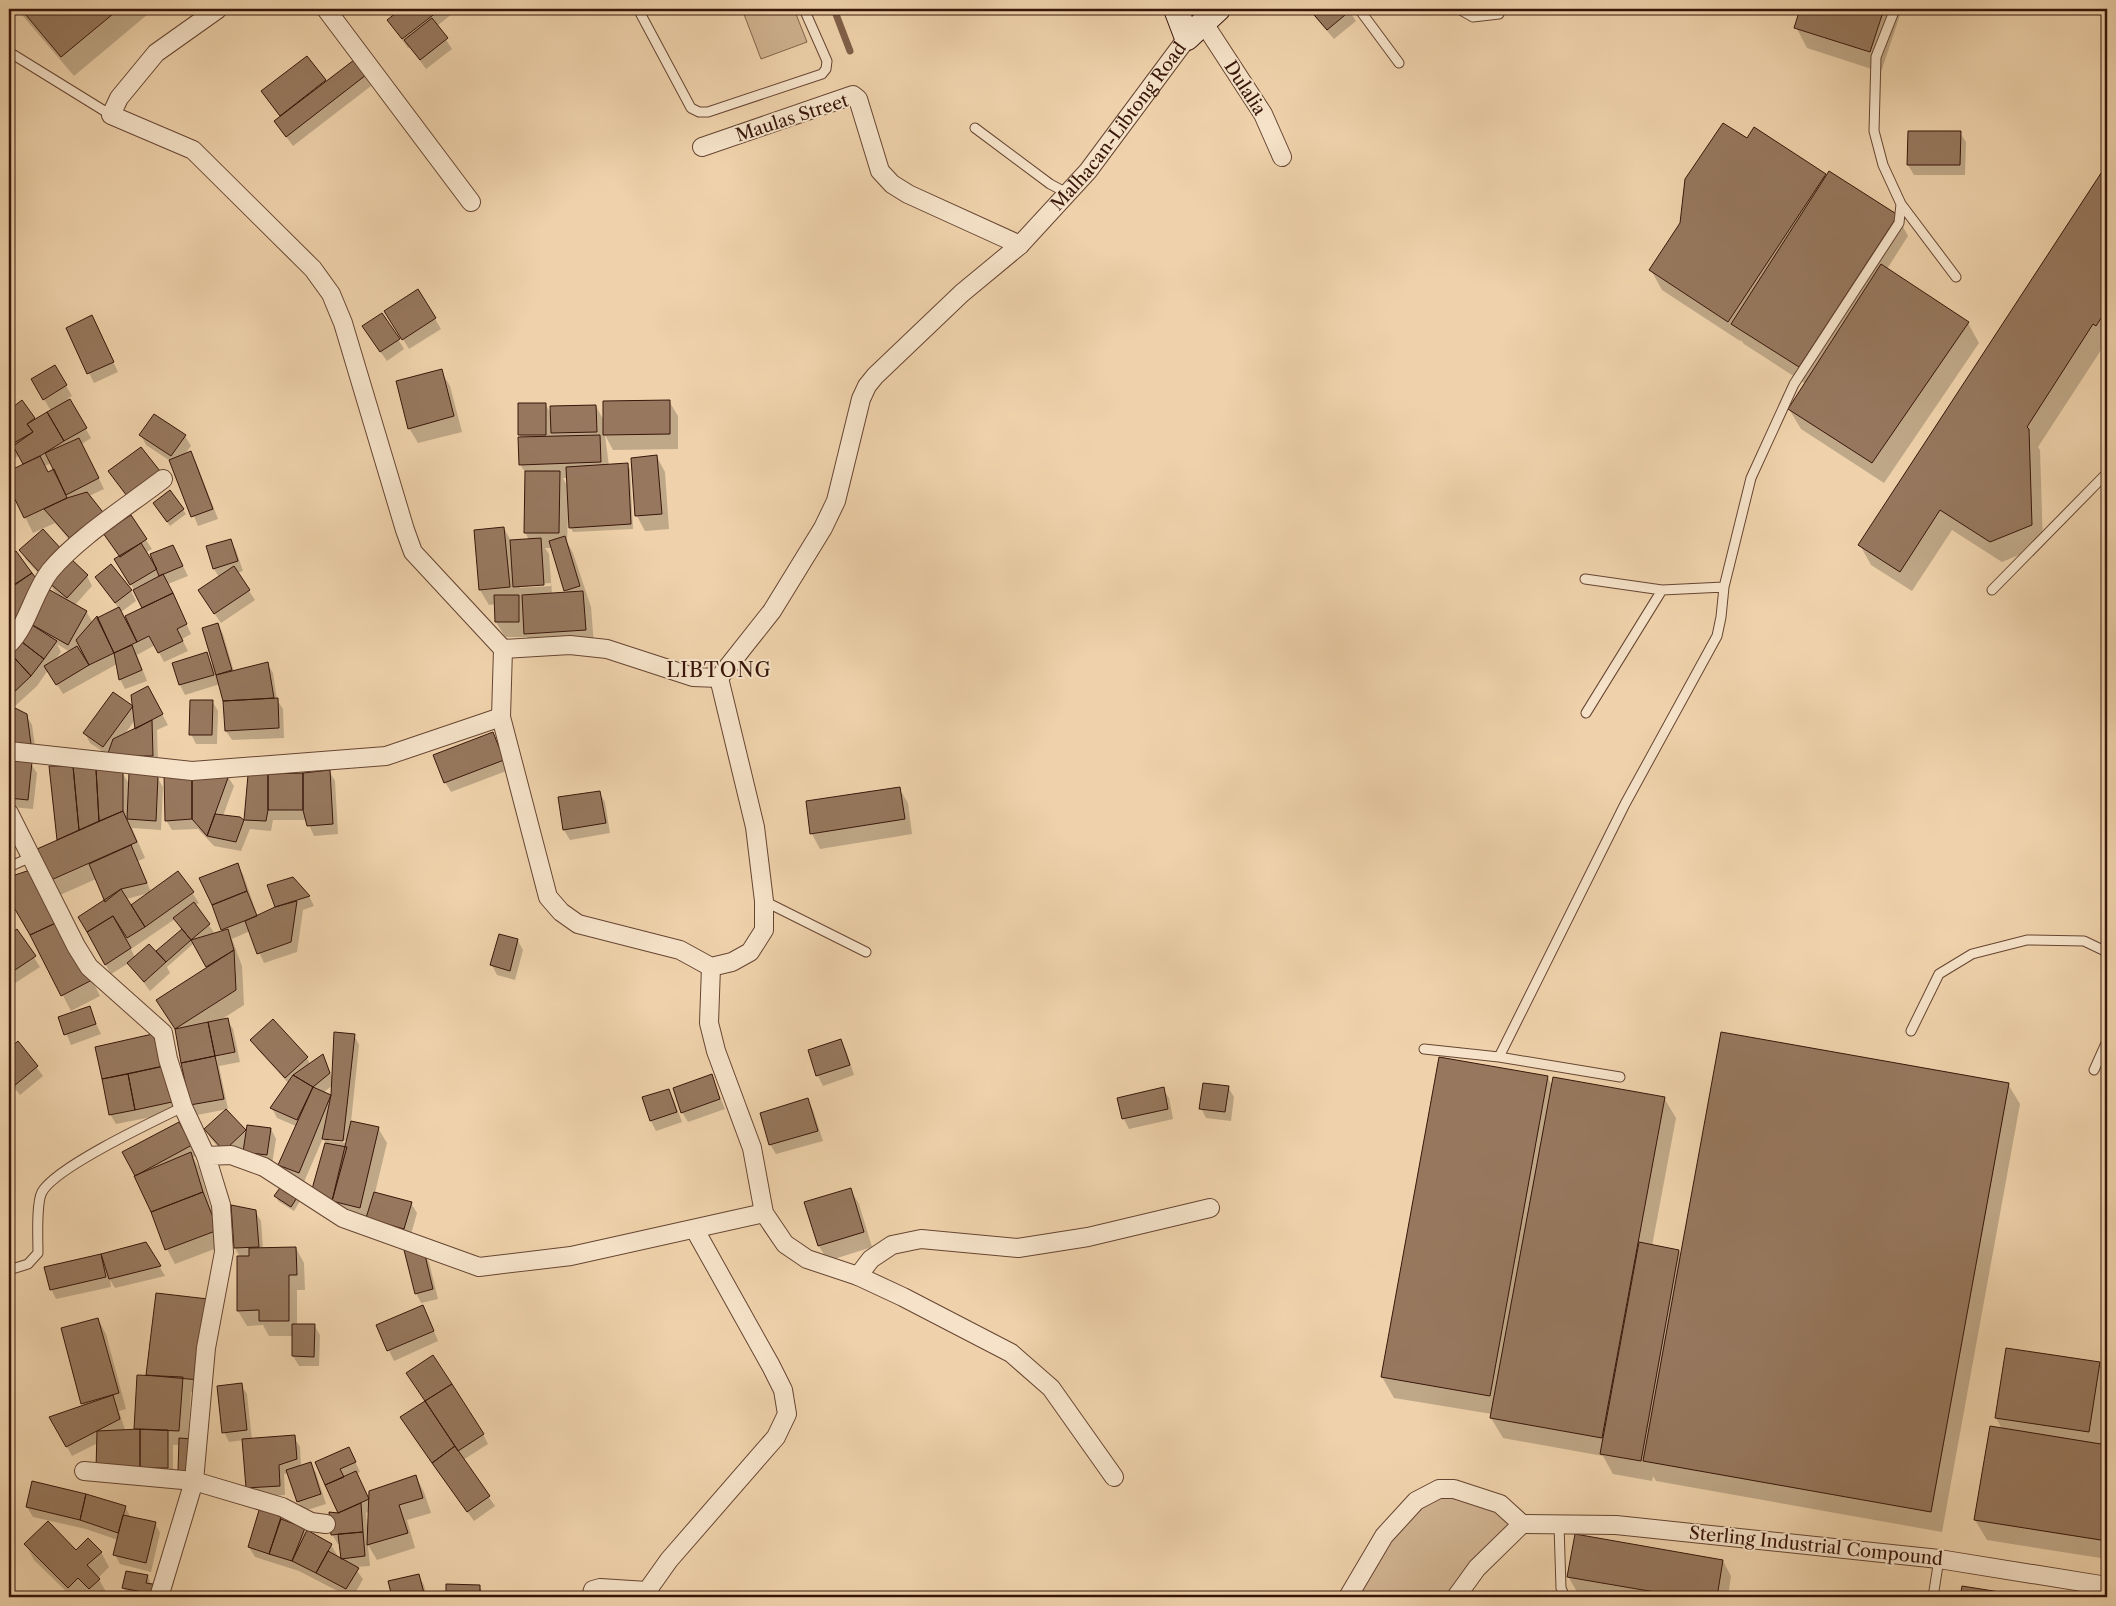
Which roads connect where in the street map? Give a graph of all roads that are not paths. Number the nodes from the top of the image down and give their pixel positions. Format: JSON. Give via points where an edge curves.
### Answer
{"nodes":[{"id":1,"x":218,"y":9,"type":"edge"},
{"id":2,"x":326,"y":9,"type":"edge"},
{"id":3,"x":638,"y":9,"type":"edge"},
{"id":4,"x":804,"y":9,"type":"edge"},
{"id":5,"x":1176,"y":9,"type":"edge"},
{"id":6,"x":1359,"y":9,"type":"edge"},
{"id":7,"x":1459,"y":9,"type":"edge"},
{"id":8,"x":1895,"y":9,"type":"edge"},
{"id":9,"x":1499,"y":14,"type":"dead end"},
{"id":10,"x":1203,"y":23,"type":"edge"},
{"id":11,"x":9,"y":52,"type":"edge"},
{"id":12,"x":1399,"y":63,"type":"dead end"},
{"id":13,"x":110,"y":116,"type":"junction"},
{"id":14,"x":975,"y":128,"type":"dead end"},
{"id":15,"x":702,"y":148,"type":"dead end"},
{"id":16,"x":1282,"y":157,"type":"dead end"},
{"id":17,"x":1068,"y":193,"type":"junction"},
{"id":18,"x":471,"y":202,"type":"dead end"},
{"id":19,"x":1901,"y":204,"type":"junction"},
{"id":20,"x":1020,"y":245,"type":"junction"},
{"id":21,"x":1956,"y":277,"type":"dead end"},
{"id":22,"x":2107,"y":473,"type":"edge"},
{"id":23,"x":163,"y":479,"type":"dead end"},
{"id":24,"x":1585,"y":579,"type":"dead end"},
{"id":25,"x":1724,"y":586,"type":"junction"},
{"id":26,"x":1662,"y":590,"type":"junction"},
{"id":27,"x":1992,"y":590,"type":"dead end"},
{"id":28,"x":9,"y":644,"type":"edge"},
{"id":29,"x":502,"y":649,"type":"junction"},
{"id":30,"x":719,"y":678,"type":"junction"},
{"id":31,"x":1586,"y":713,"type":"dead end"},
{"id":32,"x":501,"y":717,"type":"junction"},
{"id":33,"x":9,"y":751,"type":"edge"},
{"id":34,"x":9,"y":813,"type":"edge"},
{"id":35,"x":31,"y":857,"type":"junction"},
{"id":36,"x":9,"y":867,"type":"edge"},
{"id":37,"x":764,"y":901,"type":"junction"},
{"id":38,"x":866,"y":952,"type":"dead end"},
{"id":39,"x":2107,"y":952,"type":"edge"},
{"id":40,"x":711,"y":967,"type":"junction"},
{"id":41,"x":1911,"y":1031,"type":"dead end"},
{"id":42,"x":2107,"y":1041,"type":"edge"},
{"id":43,"x":1424,"y":1049,"type":"dead end"},
{"id":44,"x":1499,"y":1057,"type":"junction"},
{"id":45,"x":2094,"y":1070,"type":"dead end"},
{"id":46,"x":1620,"y":1077,"type":"dead end"},
{"id":47,"x":183,"y":1107,"type":"junction"},
{"id":48,"x":206,"y":1156,"type":"junction"},
{"id":49,"x":1210,"y":1208,"type":"dead end"},
{"id":50,"x":764,"y":1213,"type":"junction"},
{"id":51,"x":695,"y":1230,"type":"junction"},
{"id":52,"x":9,"y":1270,"type":"edge"},
{"id":53,"x":858,"y":1276,"type":"junction"},
{"id":54,"x":84,"y":1471,"type":"dead end"},
{"id":55,"x":1114,"y":1477,"type":"dead end"},
{"id":56,"x":194,"y":1481,"type":"junction"},
{"id":57,"x":326,"y":1524,"type":"dead end"},
{"id":58,"x":1522,"y":1524,"type":"junction"},
{"id":59,"x":1559,"y":1525,"type":"junction"},
{"id":60,"x":1939,"y":1559,"type":"junction"},
{"id":61,"x":2107,"y":1586,"type":"edge"},
{"id":62,"x":646,"y":1594,"type":"edge"},
{"id":63,"x":159,"y":1597,"type":"edge"},
{"id":64,"x":591,"y":1597,"type":"edge"},
{"id":65,"x":1348,"y":1597,"type":"edge"},
{"id":66,"x":1456,"y":1597,"type":"edge"},
{"id":67,"x":1565,"y":1597,"type":"edge"},
{"id":68,"x":1932,"y":1597,"type":"edge"}],
"edges":[{"from":1,"to":13,"type":"street","via":[[156,53],[119,98]]},
{"from":2,"to":18,"type":"street"},
{"from":3,"to":4,"type":"lane","via":[[691,108],[699,112],[708,112],[822,74],[827,61]]},
{"from":5,"to":10,"type":"main road"},
{"from":6,"to":12,"type":"lane"},
{"from":7,"to":9,"type":"lane","via":[[1472,17]]},
{"from":8,"to":19,"type":"lane","via":[[1876,57],[1874,131],[1883,165]]},
{"from":10,"to":16,"type":"street","name":"Dulalia","via":[[1263,114]]},
{"from":10,"to":17,"type":"street","name":"Malhacan-Libtong Road"},
{"from":11,"to":13,"type":"lane"},
{"from":13,"to":29,"type":"street","via":[[192,150],[313,269],[331,294],[343,323],[413,552]]},
{"from":14,"to":17,"type":"lane","via":[[1050,184]]},
{"from":15,"to":20,"type":"street","name":"Maulas Street","via":[[853,95],[858,100],[880,171],[892,184]]},
{"from":17,"to":20,"type":"street","name":"Malhacan-Libtong Road"},
{"from":19,"to":21,"type":"lane"},
{"from":19,"to":25,"type":"lane","via":[[1899,223],[1794,384],[1751,478]]},
{"from":20,"to":30,"type":"street","name":"Malhacan-Libtong Road","via":[[962,293],[867,386],[836,501],[823,528],[772,611]]},
{"from":22,"to":27,"type":"lane"},
{"from":23,"to":28,"type":"street","via":[[72,549],[50,572]]},
{"from":24,"to":26,"type":"lane"},
{"from":25,"to":26,"type":"lane"},
{"from":25,"to":44,"type":"lane","via":[[1717,636],[1625,804]]},
{"from":26,"to":31,"type":"lane"},
{"from":29,"to":30,"type":"street","via":[[570,645],[607,649],[693,677]]},
{"from":29,"to":32,"type":"street"},
{"from":30,"to":37,"type":"street","via":[[755,827]]},
{"from":32,"to":33,"type":"street","via":[[386,756],[192,771]]},
{"from":32,"to":40,"type":"street","via":[[548,897],[578,924],[680,950]]},
{"from":34,"to":35,"type":"street"},
{"from":35,"to":36,"type":"lane"},
{"from":35,"to":47,"type":"street","via":[[90,967],[163,1033]]},
{"from":37,"to":38,"type":"lane"},
{"from":37,"to":40,"type":"street","via":[[764,930],[750,952],[732,962]]},
{"from":39,"to":41,"type":"lane","via":[[2084,941],[2027,940],[1972,954],[1939,974]]},
{"from":40,"to":50,"type":"street","via":[[709,1023],[752,1148]]},
{"from":42,"to":45,"type":"lane"},
{"from":43,"to":44,"type":"lane"},
{"from":44,"to":46,"type":"lane"},
{"from":47,"to":48,"type":"street"},
{"from":47,"to":52,"type":"lane","via":[[124,1136],[60,1174],[41,1192],[38,1253],[28,1264]]},
{"from":48,"to":51,"type":"street","via":[[231,1155],[264,1167],[344,1218],[479,1267],[571,1256]]},
{"from":48,"to":56,"type":"street","via":[[221,1205],[224,1252],[206,1348]]},
{"from":49,"to":53,"type":"street","via":[[1088,1238],[1018,1248],[921,1239],[892,1245],[871,1259]]},
{"from":50,"to":51,"type":"street"},
{"from":50,"to":53,"type":"street","via":[[785,1244],[807,1259]]},
{"from":51,"to":62,"type":"street","via":[[771,1366],[783,1390],[787,1414],[776,1438],[670,1560]]},
{"from":53,"to":55,"type":"street","via":[[1011,1353],[1052,1388]]},
{"from":54,"to":56,"type":"street"},
{"from":56,"to":57,"type":"street","via":[[282,1507],[311,1522]]},
{"from":56,"to":63,"type":"street"},
{"from":58,"to":59,"type":"street","name":"Sterling Industrial Compound"},
{"from":58,"to":65,"type":"street","via":[[1500,1504],[1454,1489],[1439,1490],[1416,1501],[1384,1536]]},
{"from":58,"to":66,"type":"street","via":[[1477,1568]]},
{"from":59,"to":60,"type":"street","name":"Sterling Industrial Compound","via":[[1616,1525]]},
{"from":59,"to":67,"type":"lane","via":[[1561,1588]]},
{"from":60,"to":61,"type":"street","name":"Sterling Industrial Compound"},
{"from":60,"to":68,"type":"lane"},
{"from":62,"to":64,"type":"street","via":[[600,1588],[593,1590]]}]}
